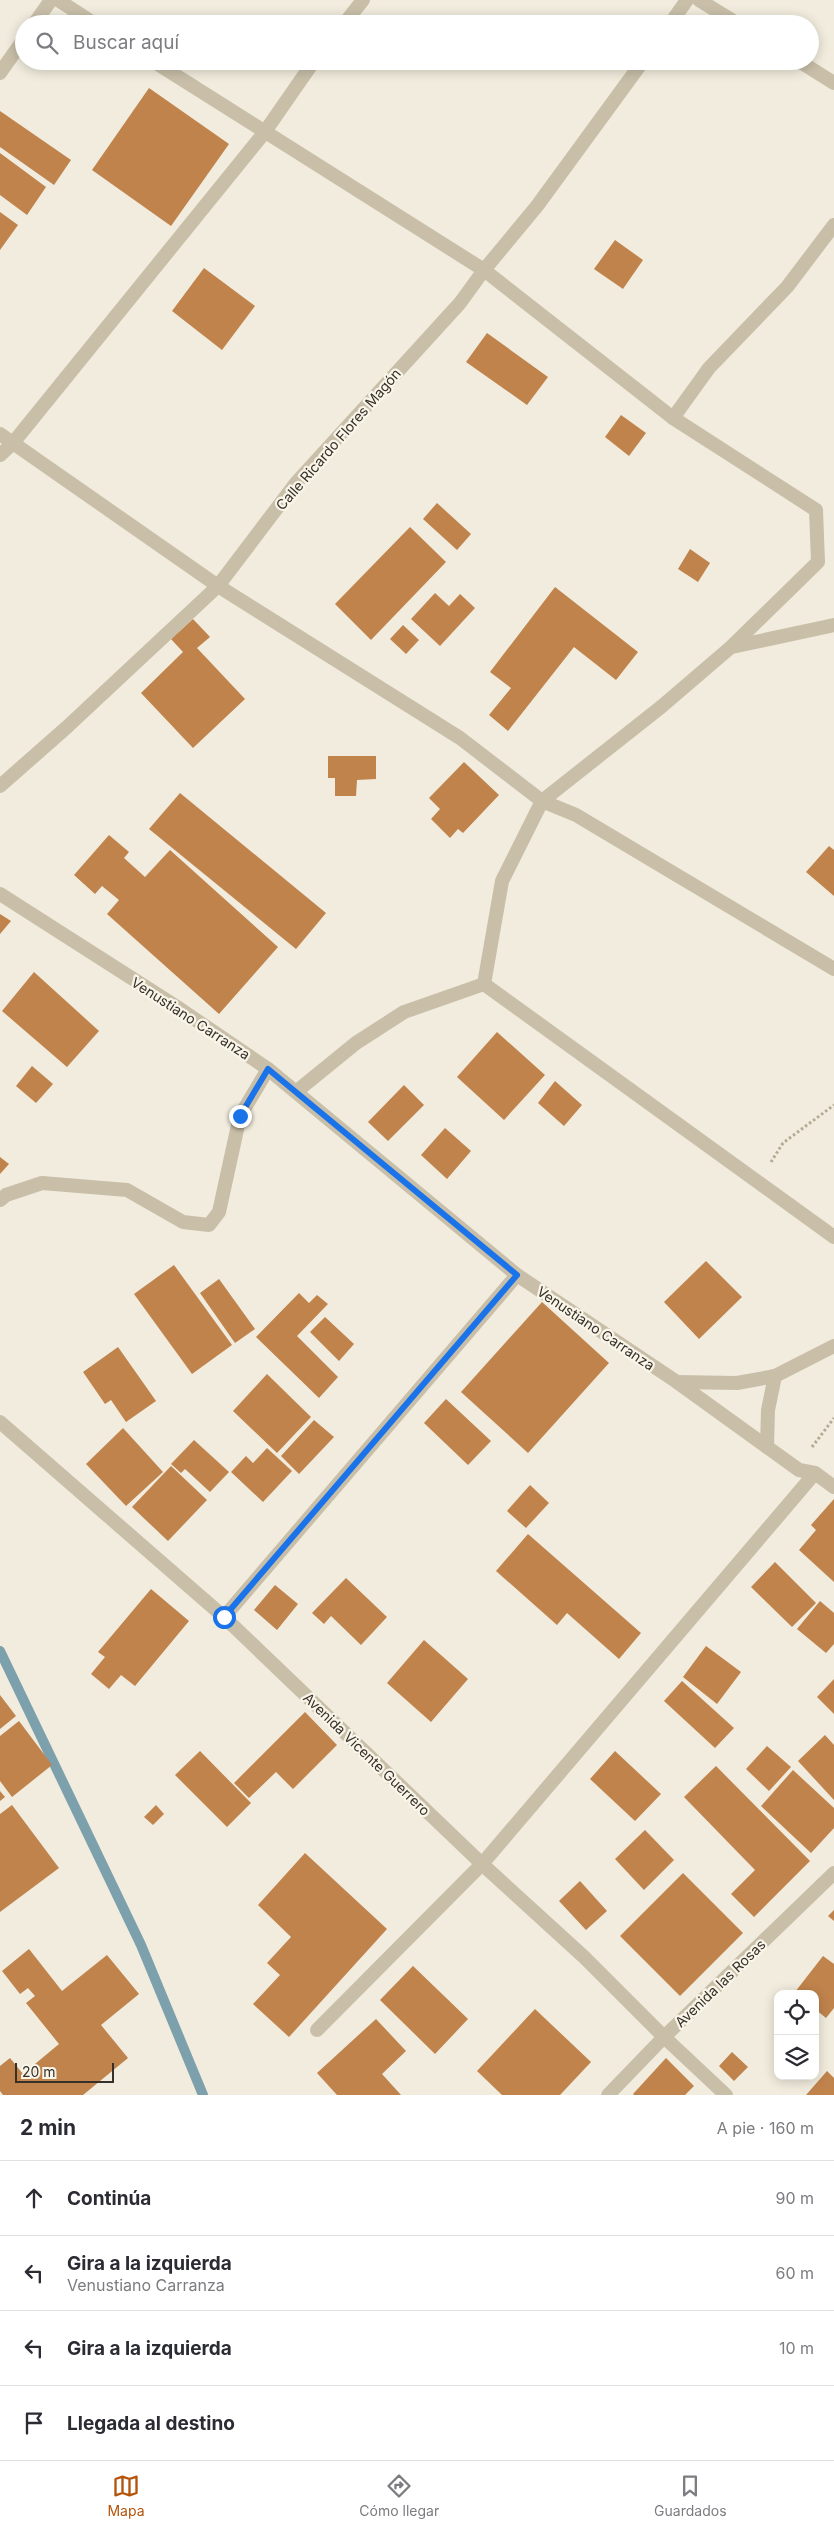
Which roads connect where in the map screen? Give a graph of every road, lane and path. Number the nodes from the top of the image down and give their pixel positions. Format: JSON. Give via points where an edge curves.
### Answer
{"nodes":[{"id":1,"x":51,"y":0,"type":"edge"},
{"id":2,"x":58,"y":0,"type":"edge"},
{"id":3,"x":363,"y":0,"type":"edge"},
{"id":4,"x":687,"y":0,"type":"edge"},
{"id":5,"x":699,"y":0,"type":"edge"},
{"id":6,"x":40,"y":15,"type":"edge"},
{"id":7,"x":81,"y":15,"type":"edge"},
{"id":8,"x":351,"y":15,"type":"edge"},
{"id":9,"x":676,"y":15,"type":"edge"},
{"id":10,"x":723,"y":15,"type":"edge"},
{"id":11,"x":15,"y":52,"type":"edge"},
{"id":12,"x":167,"y":70,"type":"edge"},
{"id":13,"x":308,"y":70,"type":"edge"},
{"id":14,"x":636,"y":70,"type":"edge"},
{"id":15,"x":813,"y":70,"type":"edge"},
{"id":16,"x":0,"y":73,"type":"edge"},
{"id":17,"x":834,"y":83,"type":"edge"},
{"id":18,"x":264,"y":133,"type":"junction"},
{"id":19,"x":834,"y":225,"type":"edge"},
{"id":20,"x":484,"y":270,"type":"junction"},
{"id":21,"x":673,"y":418,"type":"junction"},
{"id":22,"x":0,"y":434,"type":"edge"},
{"id":23,"x":13,"y":443,"type":"junction"},
{"id":24,"x":0,"y":455,"type":"edge"},
{"id":25,"x":218,"y":586,"type":"junction"},
{"id":26,"x":834,"y":625,"type":"edge"},
{"id":27,"x":731,"y":647,"type":"junction"},
{"id":28,"x":0,"y":786,"type":"edge"},
{"id":29,"x":542,"y":801,"type":"junction"},
{"id":30,"x":0,"y":894,"type":"edge"},
{"id":31,"x":834,"y":969,"type":"edge"},
{"id":32,"x":484,"y":984,"type":"junction"},
{"id":33,"x":268,"y":1069,"type":"junction"},
{"id":34,"x":297,"y":1091,"type":"junction"},
{"id":35,"x":834,"y":1105,"type":"edge"},
{"id":36,"x":760,"y":1182,"type":"junction"},
{"id":37,"x":0,"y":1200,"type":"edge"},
{"id":38,"x":834,"y":1237,"type":"edge"},
{"id":39,"x":517,"y":1275,"type":"junction"},
{"id":40,"x":834,"y":1346,"type":"edge"},
{"id":41,"x":775,"y":1376,"type":"junction"},
{"id":42,"x":677,"y":1382,"type":"junction"},
{"id":43,"x":834,"y":1418,"type":"edge"},
{"id":44,"x":0,"y":1422,"type":"edge"},
{"id":45,"x":767,"y":1447,"type":"junction"},
{"id":46,"x":815,"y":1472,"type":"junction"},
{"id":47,"x":834,"y":1486,"type":"edge"},
{"id":48,"x":224,"y":1617,"type":"junction"},
{"id":49,"x":482,"y":1864,"type":"junction"},
{"id":50,"x":834,"y":1873,"type":"edge"},
{"id":51,"x":317,"y":2030,"type":"dead end"},
{"id":52,"x":664,"y":2037,"type":"junction"},
{"id":53,"x":608,"y":2095,"type":"edge"},
{"id":54,"x":726,"y":2095,"type":"edge"}],
"edges":[{"from":1,"to":6,"type":"street"},
{"from":2,"to":7,"type":"street"},
{"from":3,"to":8,"type":"street"},
{"from":4,"to":9,"type":"street"},
{"from":5,"to":10,"type":"street"},
{"from":11,"to":16,"type":"street"},
{"from":12,"to":18,"type":"street"},
{"from":13,"to":18,"type":"street"},
{"from":14,"to":20,"type":"street","name":"Calle Ricardo Flores Magón","via":[[538,206]]},
{"from":15,"to":17,"type":"street"},
{"from":18,"to":20,"type":"street"},
{"from":18,"to":23,"type":"street"},
{"from":19,"to":21,"type":"street","via":[[786,287],[709,368]]},
{"from":20,"to":21,"type":"street"},
{"from":20,"to":25,"type":"street","name":"Calle Ricardo Flores Magón","via":[[460,303],[296,483]]},
{"from":21,"to":27,"type":"street","via":[[816,510],[818,562]]},
{"from":22,"to":23,"type":"street"},
{"from":23,"to":24,"type":"street"},
{"from":23,"to":25,"type":"street"},
{"from":25,"to":28,"type":"street","name":"Calle Ricardo Flores Magón"},
{"from":25,"to":29,"type":"street","via":[[460,738]]},
{"from":26,"to":27,"type":"street"},
{"from":27,"to":29,"type":"street"},
{"from":29,"to":31,"type":"street","via":[[576,815]]},
{"from":29,"to":32,"type":"street","via":[[502,880]]},
{"from":30,"to":33,"type":"street","name":"Venustiano Carranza"},
{"from":32,"to":34,"type":"street","via":[[404,1012],[356,1043]]},
{"from":32,"to":36,"type":"street"},
{"from":33,"to":34,"type":"street","name":"Venustiano Carranza"},
{"from":33,"to":37,"type":"street","via":[[240,1116],[218,1212],[209,1225],[182,1222],[127,1190],[42,1183]]},
{"from":34,"to":39,"type":"street","name":"Venustiano Carranza"},
{"from":35,"to":36,"type":"path","via":[[783,1143]]},
{"from":36,"to":38,"type":"street"},
{"from":39,"to":42,"type":"street","name":"Venustiano Carranza"},
{"from":39,"to":48,"type":"street"},
{"from":40,"to":41,"type":"street"},
{"from":41,"to":42,"type":"street","via":[[738,1383]]},
{"from":41,"to":45,"type":"street","via":[[768,1410]]},
{"from":42,"to":45,"type":"street","name":"Venustiano Carranza"},
{"from":43,"to":46,"type":"path","via":[[808,1452]]},
{"from":44,"to":48,"type":"street","name":"Avenida Vicente Guerrero"},
{"from":45,"to":46,"type":"street","name":"Venustiano Carranza","via":[[799,1470]]},
{"from":46,"to":47,"type":"street","name":"Venustiano Carranza"},
{"from":46,"to":49,"type":"street"},
{"from":48,"to":49,"type":"street","name":"Avenida Vicente Guerrero"},
{"from":49,"to":51,"type":"street"},
{"from":49,"to":52,"type":"street","name":"Avenida Vicente Guerrero","via":[[584,1957]]},
{"from":50,"to":52,"type":"street","name":"Avenida las Rosas"},
{"from":52,"to":53,"type":"street","name":"Avenida las Rosas"},
{"from":52,"to":54,"type":"street","name":"Avenida Vicente Guerrero"}]}
